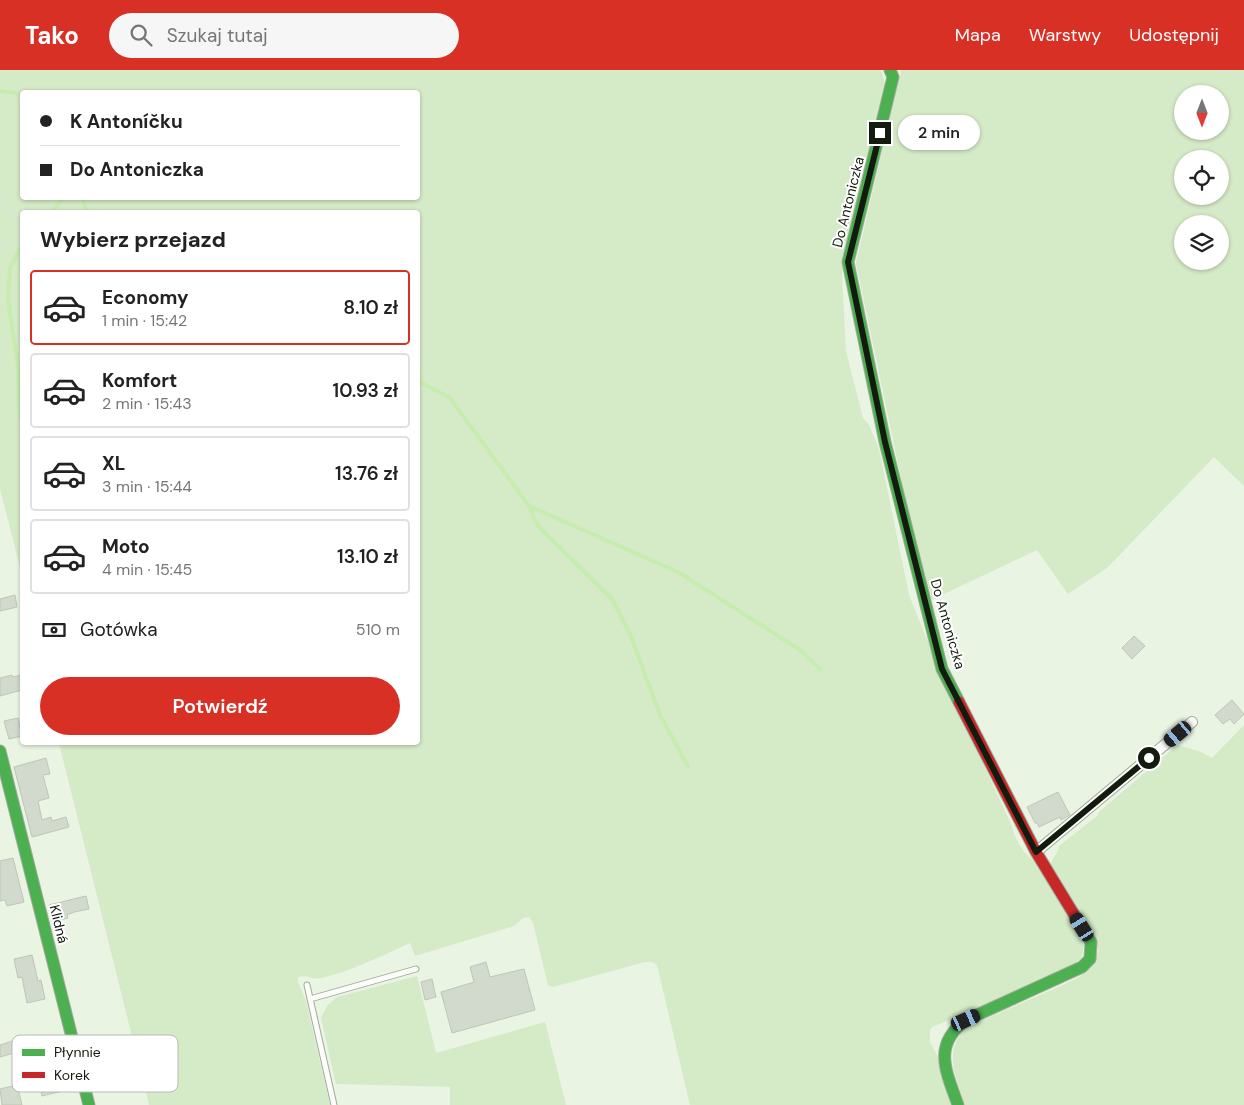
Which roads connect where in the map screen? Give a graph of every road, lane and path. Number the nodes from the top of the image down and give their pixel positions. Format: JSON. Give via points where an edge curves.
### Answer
{"nodes":[{"id":1,"x":890,"y":70,"type":"edge"},
{"id":2,"x":1218,"y":70,"type":"edge"},
{"id":3,"x":1244,"y":77,"type":"edge"},
{"id":4,"x":0,"y":198,"type":"edge"},
{"id":5,"x":20,"y":222,"type":"edge"},
{"id":6,"x":20,"y":232,"type":"edge"},
{"id":7,"x":0,"y":249,"type":"edge"},
{"id":8,"x":1192,"y":722,"type":"dead end"},
{"id":9,"x":0,"y":751,"type":"edge"},
{"id":10,"x":1036,"y":852,"type":"junction"},
{"id":11,"x":416,"y":969,"type":"dead end"},
{"id":12,"x":307,"y":985,"type":"dead end"},
{"id":13,"x":310,"y":999,"type":"junction"},
{"id":14,"x":71,"y":1035,"type":"edge"},
{"id":15,"x":86,"y":1092,"type":"edge"},
{"id":16,"x":89,"y":1105,"type":"edge"},
{"id":17,"x":334,"y":1105,"type":"edge"},
{"id":18,"x":958,"y":1105,"type":"edge"}],
"edges":[{"from":1,"to":10,"type":"street","name":"Do Antoniczka","via":[[893,77],[848,262],[885,442],[942,669]]},
{"from":2,"to":3,"type":"path"},
{"from":4,"to":5,"type":"path"},
{"from":6,"to":7,"type":"path"},
{"from":8,"to":10,"type":"street"},
{"from":9,"to":14,"type":"street","name":"Klidná"},
{"from":10,"to":18,"type":"street","name":"Do Antoniczka","via":[[1092,942],[1090,959],[1082,967],[954,1027],[944,1055]]},
{"from":11,"to":13,"type":"lane"},
{"from":12,"to":13,"type":"lane"},
{"from":13,"to":17,"type":"lane"},
{"from":15,"to":16,"type":"street","name":"Klidná"}]}
